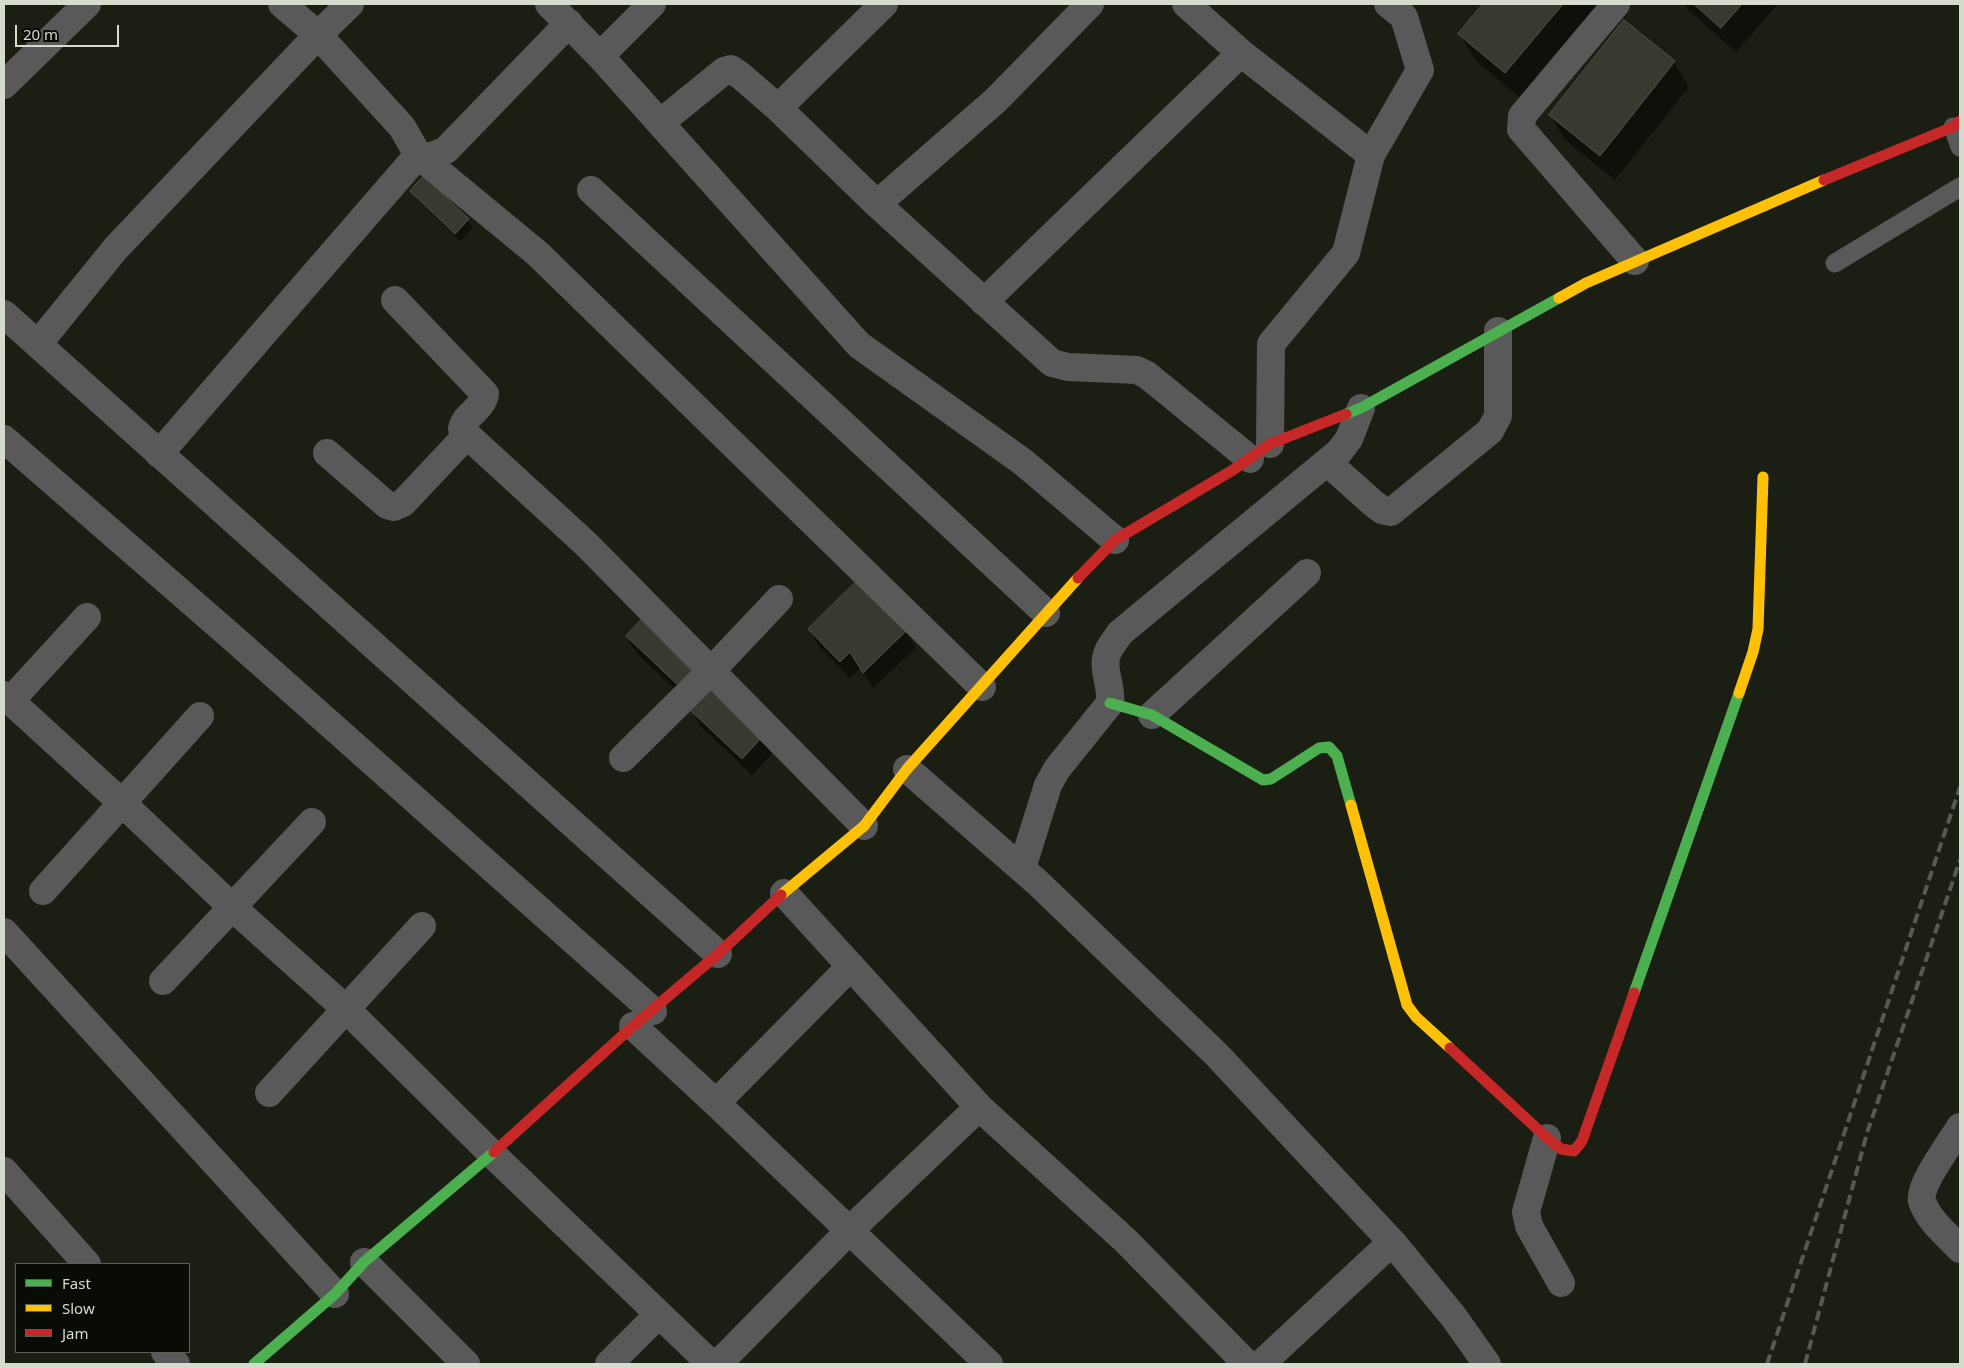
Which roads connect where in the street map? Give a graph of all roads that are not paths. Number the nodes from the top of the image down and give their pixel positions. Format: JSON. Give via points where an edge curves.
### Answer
{"nodes":[{"id":1,"x":87,"y":4,"type":"edge"},
{"id":2,"x":282,"y":4,"type":"edge"},
{"id":3,"x":350,"y":4,"type":"edge"},
{"id":4,"x":549,"y":4,"type":"edge"},
{"id":5,"x":652,"y":4,"type":"edge"},
{"id":6,"x":884,"y":4,"type":"edge"},
{"id":7,"x":1090,"y":4,"type":"edge"},
{"id":8,"x":1186,"y":4,"type":"edge"},
{"id":9,"x":1616,"y":4,"type":"edge"},
{"id":10,"x":1402,"y":8,"type":"edge"},
{"id":11,"x":569,"y":23,"type":"junction"},
{"id":12,"x":318,"y":35,"type":"junction"},
{"id":13,"x":1241,"y":53,"type":"junction"},
{"id":14,"x":600,"y":56,"type":"junction"},
{"id":15,"x":4,"y":85,"type":"edge"},
{"id":16,"x":778,"y":108,"type":"junction"},
{"id":17,"x":660,"y":123,"type":"junction"},
{"id":18,"x":1957,"y":124,"type":"edge"},
{"id":19,"x":1960,"y":147,"type":"edge"},
{"id":20,"x":1371,"y":155,"type":"junction"},
{"id":21,"x":421,"y":158,"type":"junction"},
{"id":22,"x":1960,"y":186,"type":"edge"},
{"id":23,"x":591,"y":190,"type":"dead end"},
{"id":24,"x":877,"y":204,"type":"junction"},
{"id":25,"x":1635,"y":261,"type":"junction"},
{"id":26,"x":1835,"y":263,"type":"dead end"},
{"id":27,"x":395,"y":300,"type":"dead end"},
{"id":28,"x":984,"y":302,"type":"junction"},
{"id":29,"x":4,"y":314,"type":"edge"},
{"id":30,"x":1498,"y":332,"type":"junction"},
{"id":31,"x":38,"y":344,"type":"junction"},
{"id":32,"x":1361,"y":408,"type":"junction"},
{"id":33,"x":467,"y":435,"type":"junction"},
{"id":34,"x":4,"y":439,"type":"edge"},
{"id":35,"x":1260,"y":452,"type":"junction"},
{"id":36,"x":327,"y":453,"type":"dead end"},
{"id":37,"x":159,"y":454,"type":"junction"},
{"id":38,"x":1327,"y":462,"type":"junction"},
{"id":39,"x":1763,"y":477,"type":"dead end"},
{"id":40,"x":1114,"y":540,"type":"junction"},
{"id":41,"x":1307,"y":574,"type":"dead end"},
{"id":42,"x":779,"y":599,"type":"dead end"},
{"id":43,"x":1046,"y":613,"type":"junction"},
{"id":44,"x":87,"y":617,"type":"dead end"},
{"id":45,"x":711,"y":671,"type":"junction"},
{"id":46,"x":982,"y":687,"type":"junction"},
{"id":47,"x":6,"y":698,"type":"edge"},
{"id":48,"x":1110,"y":703,"type":"junction"},
{"id":49,"x":1152,"y":715,"type":"junction"},
{"id":50,"x":200,"y":716,"type":"dead end"},
{"id":51,"x":623,"y":758,"type":"dead end"},
{"id":52,"x":907,"y":769,"type":"junction"},
{"id":53,"x":121,"y":802,"type":"junction"},
{"id":54,"x":312,"y":822,"type":"dead end"},
{"id":55,"x":864,"y":826,"type":"junction"},
{"id":56,"x":1022,"y":868,"type":"junction"},
{"id":57,"x":43,"y":891,"type":"dead end"},
{"id":58,"x":784,"y":893,"type":"junction"},
{"id":59,"x":232,"y":908,"type":"junction"},
{"id":60,"x":422,"y":926,"type":"dead end"},
{"id":61,"x":4,"y":932,"type":"edge"},
{"id":62,"x":718,"y":954,"type":"junction"},
{"id":63,"x":851,"y":966,"type":"junction"},
{"id":64,"x":163,"y":981,"type":"dead end"},
{"id":65,"x":347,"y":1010,"type":"junction"},
{"id":66,"x":643,"y":1019,"type":"junction"},
{"id":67,"x":269,"y":1093,"type":"dead end"},
{"id":68,"x":716,"y":1103,"type":"junction"},
{"id":69,"x":979,"y":1107,"type":"junction"},
{"id":70,"x":1960,"y":1127,"type":"edge"},
{"id":71,"x":1547,"y":1138,"type":"junction"},
{"id":72,"x":492,"y":1154,"type":"junction"},
{"id":73,"x":4,"y":1170,"type":"edge"},
{"id":74,"x":849,"y":1231,"type":"junction"},
{"id":75,"x":1392,"y":1242,"type":"junction"},
{"id":76,"x":1960,"y":1249,"type":"edge"},
{"id":77,"x":364,"y":1262,"type":"junction"},
{"id":78,"x":86,"y":1263,"type":"edge"},
{"id":79,"x":1561,"y":1283,"type":"dead end"},
{"id":80,"x":335,"y":1294,"type":"junction"},
{"id":81,"x":659,"y":1314,"type":"junction"},
{"id":82,"x":166,"y":1353,"type":"edge"},
{"id":83,"x":176,"y":1364,"type":"edge"},
{"id":84,"x":254,"y":1364,"type":"edge"},
{"id":85,"x":466,"y":1364,"type":"edge"},
{"id":86,"x":609,"y":1364,"type":"edge"},
{"id":87,"x":711,"y":1364,"type":"edge"},
{"id":88,"x":718,"y":1364,"type":"edge"},
{"id":89,"x":989,"y":1364,"type":"edge"},
{"id":90,"x":1247,"y":1364,"type":"edge"},
{"id":91,"x":1261,"y":1364,"type":"edge"},
{"id":92,"x":1487,"y":1364,"type":"edge"}],
"edges":[{"from":1,"to":15,"type":"street"},
{"from":2,"to":12,"type":"street"},
{"from":3,"to":12,"type":"street"},
{"from":4,"to":11,"type":"street"},
{"from":5,"to":14,"type":"street"},
{"from":6,"to":16,"type":"street"},
{"from":7,"to":24,"type":"street","via":[[996,100]]},
{"from":8,"to":13,"type":"street"},
{"from":9,"to":25,"type":"street","via":[[1522,116],[1522,129]]},
{"from":10,"to":20,"type":"street","via":[[1420,70]]},
{"from":11,"to":14,"type":"street"},
{"from":11,"to":21,"type":"street","via":[[446,150]]},
{"from":12,"to":21,"type":"street","via":[[402,127]]},
{"from":12,"to":31,"type":"street","via":[[116,248]]},
{"from":13,"to":20,"type":"street"},
{"from":13,"to":28,"type":"street"},
{"from":14,"to":17,"type":"street"},
{"from":16,"to":17,"type":"street","via":[[731,69]]},
{"from":16,"to":24,"type":"street"},
{"from":17,"to":40,"type":"street","via":[[859,345],[1023,462]]},
{"from":18,"to":19,"type":"lane"},
{"from":18,"to":25,"type":"street"},
{"from":20,"to":35,"type":"street","via":[[1346,253],[1271,344]]},
{"from":21,"to":37,"type":"street","via":[[412,162]]},
{"from":21,"to":46,"type":"street","via":[[538,254]]},
{"from":22,"to":26,"type":"lane"},
{"from":23,"to":43,"type":"street"},
{"from":24,"to":28,"type":"street"},
{"from":25,"to":30,"type":"street","via":[[1586,283]]},
{"from":27,"to":33,"type":"street","via":[[485,394],[484,400],[463,423],[462,429]]},
{"from":28,"to":35,"type":"street","via":[[1052,363],[1068,367],[1131,368],[1147,375]]},
{"from":29,"to":31,"type":"street"},
{"from":30,"to":32,"type":"street"},
{"from":30,"to":38,"type":"street","via":[[1498,416],[1490,431],[1391,512],[1374,504]]},
{"from":31,"to":37,"type":"street"},
{"from":32,"to":35,"type":"street"},
{"from":32,"to":38,"type":"street","via":[[1349,439]]},
{"from":33,"to":36,"type":"street","via":[[402,503],[394,507],[387,505]]},
{"from":33,"to":45,"type":"street","via":[[586,544]]},
{"from":34,"to":66,"type":"street","via":[[233,638]]},
{"from":35,"to":40,"type":"street"},
{"from":37,"to":62,"type":"street"},
{"from":38,"to":48,"type":"street","via":[[1120,633],[1105,659]]},
{"from":39,"to":71,"type":"street","via":[[1758,629],[1753,652],[1582,1141],[1574,1151],[1561,1149]]},
{"from":40,"to":43,"type":"street"},
{"from":41,"to":49,"type":"street"},
{"from":42,"to":45,"type":"street"},
{"from":43,"to":46,"type":"street"},
{"from":44,"to":47,"type":"street"},
{"from":45,"to":51,"type":"street"},
{"from":45,"to":55,"type":"street"},
{"from":46,"to":52,"type":"street"},
{"from":47,"to":53,"type":"street"},
{"from":48,"to":49,"type":"street"},
{"from":48,"to":56,"type":"street","via":[[1048,785]]},
{"from":49,"to":71,"type":"street","via":[[1263,780],[1271,779],[1319,748],[1329,747],[1337,756],[1407,1005]]},
{"from":50,"to":53,"type":"street"},
{"from":52,"to":55,"type":"street"},
{"from":52,"to":56,"type":"street"},
{"from":53,"to":57,"type":"street"},
{"from":53,"to":59,"type":"street"},
{"from":54,"to":59,"type":"street"},
{"from":55,"to":58,"type":"street"},
{"from":56,"to":75,"type":"street","via":[[1217,1055]]},
{"from":58,"to":62,"type":"street"},
{"from":58,"to":63,"type":"street"},
{"from":59,"to":64,"type":"street"},
{"from":59,"to":65,"type":"street"},
{"from":60,"to":65,"type":"street"},
{"from":61,"to":80,"type":"street"},
{"from":62,"to":66,"type":"street"},
{"from":63,"to":68,"type":"street"},
{"from":63,"to":69,"type":"street"},
{"from":65,"to":67,"type":"street"},
{"from":65,"to":72,"type":"street"},
{"from":66,"to":68,"type":"street"},
{"from":66,"to":72,"type":"street"},
{"from":68,"to":74,"type":"street"},
{"from":69,"to":74,"type":"street"},
{"from":69,"to":90,"type":"street","via":[[1126,1241]]},
{"from":70,"to":76,"type":"street","via":[[1924,1184],[1921,1199],[1928,1214]]},
{"from":71,"to":79,"type":"street","via":[[1526,1212],[1529,1226]]},
{"from":72,"to":77,"type":"street"},
{"from":72,"to":81,"type":"street"},
{"from":73,"to":78,"type":"street"},
{"from":74,"to":88,"type":"street"},
{"from":74,"to":89,"type":"street"},
{"from":75,"to":91,"type":"street"},
{"from":75,"to":92,"type":"street","via":[[1447,1308]]},
{"from":77,"to":80,"type":"street"},
{"from":77,"to":85,"type":"street"},
{"from":80,"to":84,"type":"street"},
{"from":81,"to":86,"type":"street"},
{"from":81,"to":87,"type":"street"},
{"from":82,"to":83,"type":"street"}]}
